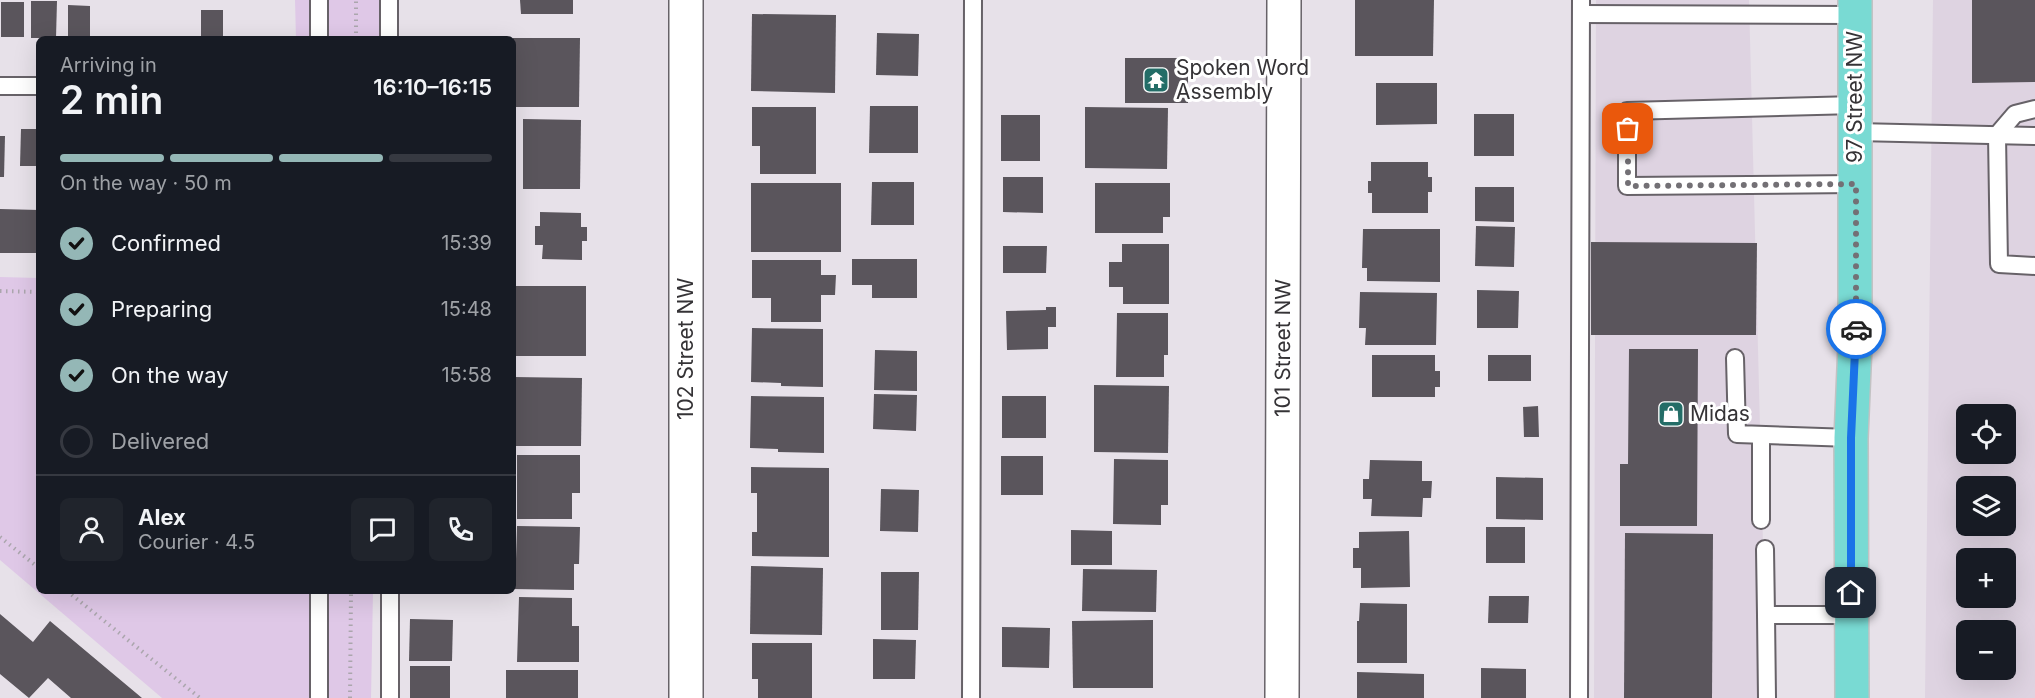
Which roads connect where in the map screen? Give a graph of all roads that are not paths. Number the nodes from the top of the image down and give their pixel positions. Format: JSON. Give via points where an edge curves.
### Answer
{"nodes":[{"id":1,"x":319,"y":0,"type":"edge"},
{"id":2,"x":389,"y":0,"type":"edge"},
{"id":3,"x":686,"y":0,"type":"edge"},
{"id":4,"x":973,"y":0,"type":"edge"},
{"id":5,"x":1284,"y":0,"type":"edge"},
{"id":6,"x":1581,"y":7,"type":"edge"},
{"id":7,"x":1855,"y":7,"type":"edge"},
{"id":8,"x":319,"y":36,"type":"edge"},
{"id":9,"x":389,"y":36,"type":"edge"},
{"id":10,"x":0,"y":86,"type":"edge"},
{"id":11,"x":36,"y":86,"type":"edge"},
{"id":12,"x":2035,"y":109,"type":"edge"},
{"id":13,"x":1856,"y":118,"type":"junction"},
{"id":14,"x":1997,"y":135,"type":"junction"},
{"id":15,"x":2035,"y":136,"type":"edge"},
{"id":16,"x":1856,"y":184,"type":"junction"},
{"id":17,"x":2035,"y":266,"type":"edge"},
{"id":18,"x":1735,"y":358,"type":"dead end"},
{"id":19,"x":1761,"y":435,"type":"junction"},
{"id":20,"x":1851,"y":438,"type":"junction"},
{"id":21,"x":1761,"y":520,"type":"dead end"},
{"id":22,"x":1765,"y":549,"type":"dead end"},
{"id":23,"x":319,"y":594,"type":"edge"},
{"id":24,"x":390,"y":594,"type":"edge"},
{"id":25,"x":1766,"y":615,"type":"junction"},
{"id":26,"x":1851,"y":615,"type":"junction"},
{"id":27,"x":320,"y":698,"type":"edge"},
{"id":28,"x":390,"y":698,"type":"edge"},
{"id":29,"x":686,"y":698,"type":"edge"},
{"id":30,"x":971,"y":698,"type":"edge"},
{"id":31,"x":1282,"y":698,"type":"edge"},
{"id":32,"x":1579,"y":698,"type":"edge"},
{"id":33,"x":1767,"y":698,"type":"edge"},
{"id":34,"x":1852,"y":698,"type":"edge"}],
"edges":[{"from":1,"to":8,"type":"lane"},
{"from":2,"to":9,"type":"lane"},
{"from":3,"to":29,"type":"street","name":"102 Street NW"},
{"from":4,"to":30,"type":"lane"},
{"from":5,"to":31,"type":"street","name":"101 Street NW"},
{"from":6,"to":7,"type":"lane"},
{"from":6,"to":32,"type":"lane"},
{"from":7,"to":13,"type":"main road","name":"97 Street NW"},
{"from":10,"to":11,"type":"lane"},
{"from":12,"to":14,"type":"lane","via":[[2015,114]]},
{"from":13,"to":14,"type":"lane"},
{"from":13,"to":16,"type":"main road","name":"97 Street NW"},
{"from":13,"to":16,"type":"lane","via":[[1628,111],[1628,186]]},
{"from":14,"to":15,"type":"lane"},
{"from":14,"to":17,"type":"lane","via":[[1999,264]]},
{"from":16,"to":20,"type":"main road","name":"97 Street NW","via":[[1856,345]]},
{"from":18,"to":19,"type":"lane","via":[[1737,435]]},
{"from":19,"to":20,"type":"lane"},
{"from":19,"to":21,"type":"lane"},
{"from":20,"to":26,"type":"main road","name":"97 Street NW"},
{"from":22,"to":25,"type":"lane"},
{"from":23,"to":27,"type":"lane"},
{"from":24,"to":28,"type":"lane"},
{"from":25,"to":26,"type":"lane"},
{"from":25,"to":33,"type":"lane"},
{"from":26,"to":34,"type":"main road","name":"97 Street NW"}]}
